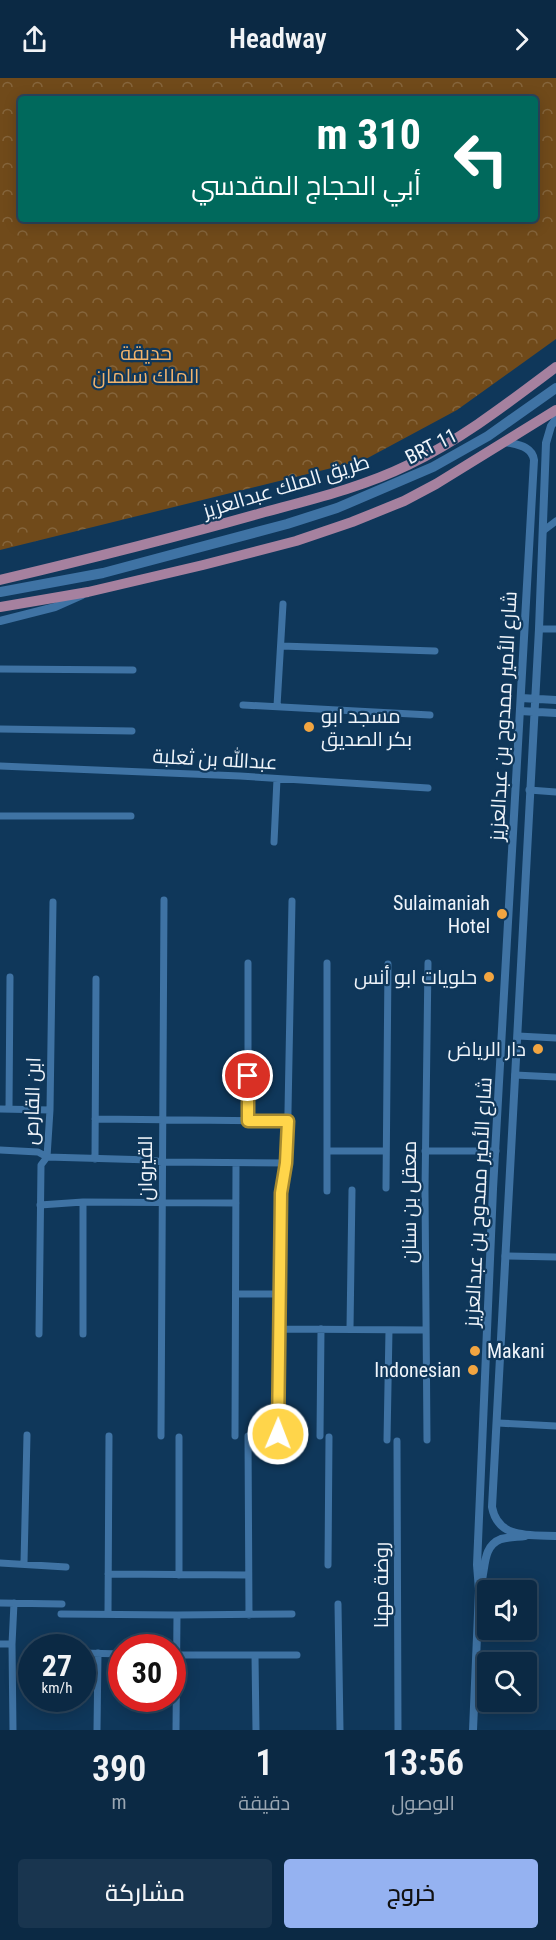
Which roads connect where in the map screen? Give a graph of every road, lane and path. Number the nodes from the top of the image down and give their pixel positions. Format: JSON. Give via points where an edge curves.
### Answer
{"nodes":[{"id":1,"x":556,"y":367,"type":"edge"},
{"id":2,"x":556,"y":388,"type":"edge"},
{"id":3,"x":556,"y":410,"type":"edge"},
{"id":4,"x":556,"y":419,"type":"edge"},
{"id":5,"x":506,"y":442,"type":"junction"},
{"id":6,"x":556,"y":520,"type":"edge"},
{"id":7,"x":543,"y":531,"type":"junction"},
{"id":8,"x":0,"y":580,"type":"edge"},
{"id":9,"x":32,"y":587,"type":"junction"},
{"id":10,"x":0,"y":592,"type":"edge"},
{"id":11,"x":88,"y":592,"type":"junction"},
{"id":12,"x":0,"y":600,"type":"edge"},
{"id":13,"x":283,"y":604,"type":"dead end"},
{"id":14,"x":0,"y":607,"type":"edge"},
{"id":15,"x":0,"y":621,"type":"edge"},
{"id":16,"x":539,"y":629,"type":"junction"},
{"id":17,"x":556,"y":629,"type":"edge"},
{"id":18,"x":281,"y":646,"type":"junction"},
{"id":19,"x":435,"y":651,"type":"dead end"},
{"id":20,"x":0,"y":669,"type":"edge"},
{"id":21,"x":133,"y":670,"type":"dead end"},
{"id":22,"x":521,"y":698,"type":"junction"},
{"id":23,"x":535,"y":698,"type":"junction"},
{"id":24,"x":556,"y":700,"type":"edge"},
{"id":25,"x":243,"y":705,"type":"dead end"},
{"id":26,"x":277,"y":706,"type":"junction"},
{"id":27,"x":520,"y":711,"type":"junction"},
{"id":28,"x":534,"y":712,"type":"junction"},
{"id":29,"x":556,"y":713,"type":"edge"},
{"id":30,"x":430,"y":716,"type":"dead end"},
{"id":31,"x":0,"y":729,"type":"edge"},
{"id":32,"x":132,"y":731,"type":"dead end"},
{"id":33,"x":0,"y":766,"type":"edge"},
{"id":34,"x":277,"y":778,"type":"junction"},
{"id":35,"x":428,"y":788,"type":"dead end"},
{"id":36,"x":530,"y":790,"type":"junction"},
{"id":37,"x":556,"y":792,"type":"edge"},
{"id":38,"x":0,"y":816,"type":"edge"},
{"id":39,"x":131,"y":816,"type":"dead end"},
{"id":40,"x":274,"y":842,"type":"dead end"},
{"id":41,"x":164,"y":900,"type":"dead end"},
{"id":42,"x":292,"y":901,"type":"dead end"},
{"id":43,"x":53,"y":902,"type":"dead end"},
{"id":44,"x":249,"y":963,"type":"dead end"},
{"id":45,"x":327,"y":963,"type":"dead end"},
{"id":46,"x":428,"y":963,"type":"dead end"},
{"id":47,"x":388,"y":964,"type":"dead end"},
{"id":48,"x":10,"y":977,"type":"dead end"},
{"id":49,"x":96,"y":980,"type":"dead end"},
{"id":50,"x":518,"y":1036,"type":"junction"},
{"id":51,"x":556,"y":1038,"type":"edge"},
{"id":52,"x":515,"y":1076,"type":"junction"},
{"id":53,"x":556,"y":1077,"type":"edge"},
{"id":54,"x":0,"y":1109,"type":"edge"},
{"id":55,"x":9,"y":1109,"type":"junction"},
{"id":56,"x":50,"y":1110,"type":"junction"},
{"id":57,"x":95,"y":1119,"type":"junction"},
{"id":58,"x":162,"y":1120,"type":"junction"},
{"id":59,"x":248,"y":1121,"type":"junction"},
{"id":60,"x":288,"y":1121,"type":"junction"},
{"id":61,"x":0,"y":1150,"type":"edge"},
{"id":62,"x":386,"y":1150,"type":"junction"},
{"id":63,"x":328,"y":1151,"type":"junction"},
{"id":64,"x":496,"y":1151,"type":"junction"},
{"id":65,"x":425,"y":1152,"type":"junction"},
{"id":66,"x":47,"y":1157,"type":"junction"},
{"id":67,"x":95,"y":1159,"type":"junction"},
{"id":68,"x":162,"y":1162,"type":"junction"},
{"id":69,"x":236,"y":1163,"type":"junction"},
{"id":70,"x":286,"y":1163,"type":"junction"},
{"id":71,"x":386,"y":1188,"type":"dead end"},
{"id":72,"x":352,"y":1190,"type":"dead end"},
{"id":73,"x":327,"y":1191,"type":"dead end"},
{"id":74,"x":83,"y":1202,"type":"junction"},
{"id":75,"x":162,"y":1203,"type":"junction"},
{"id":76,"x":236,"y":1203,"type":"junction"},
{"id":77,"x":40,"y":1205,"type":"junction"},
{"id":78,"x":505,"y":1256,"type":"junction"},
{"id":79,"x":556,"y":1257,"type":"edge"},
{"id":80,"x":236,"y":1294,"type":"junction"},
{"id":81,"x":279,"y":1294,"type":"junction"},
{"id":82,"x":280,"y":1329,"type":"junction"},
{"id":83,"x":321,"y":1329,"type":"junction"},
{"id":84,"x":350,"y":1329,"type":"junction"},
{"id":85,"x":389,"y":1330,"type":"junction"},
{"id":86,"x":426,"y":1330,"type":"junction"},
{"id":87,"x":39,"y":1334,"type":"dead end"},
{"id":88,"x":83,"y":1334,"type":"dead end"},
{"id":89,"x":498,"y":1424,"type":"junction"},
{"id":90,"x":556,"y":1426,"type":"edge"},
{"id":91,"x":278,"y":1434,"type":"dead end"},
{"id":92,"x":27,"y":1435,"type":"dead end"},
{"id":93,"x":110,"y":1436,"type":"dead end"},
{"id":94,"x":161,"y":1436,"type":"dead end"},
{"id":95,"x":235,"y":1436,"type":"dead end"},
{"id":96,"x":248,"y":1436,"type":"dead end"},
{"id":97,"x":320,"y":1436,"type":"dead end"},
{"id":98,"x":178,"y":1437,"type":"dead end"},
{"id":99,"x":329,"y":1437,"type":"dead end"},
{"id":100,"x":387,"y":1440,"type":"dead end"},
{"id":101,"x":427,"y":1440,"type":"dead end"},
{"id":102,"x":397,"y":1441,"type":"dead end"},
{"id":103,"x":529,"y":1535,"type":"junction"},
{"id":104,"x":556,"y":1536,"type":"edge"},
{"id":105,"x":0,"y":1563,"type":"edge"},
{"id":106,"x":24,"y":1563,"type":"junction"},
{"id":107,"x":328,"y":1565,"type":"dead end"},
{"id":108,"x":66,"y":1568,"type":"dead end"},
{"id":109,"x":108,"y":1574,"type":"junction"},
{"id":110,"x":179,"y":1575,"type":"junction"},
{"id":111,"x":248,"y":1575,"type":"junction"},
{"id":112,"x":478,"y":1580,"type":"edge"},
{"id":113,"x":484,"y":1580,"type":"edge"},
{"id":114,"x":0,"y":1603,"type":"edge"},
{"id":115,"x":14,"y":1603,"type":"junction"},
{"id":116,"x":62,"y":1604,"type":"dead end"},
{"id":117,"x":338,"y":1604,"type":"dead end"},
{"id":118,"x":61,"y":1614,"type":"dead end"},
{"id":119,"x":108,"y":1614,"type":"junction"},
{"id":120,"x":292,"y":1614,"type":"dead end"},
{"id":121,"x":177,"y":1615,"type":"junction"},
{"id":122,"x":249,"y":1615,"type":"junction"},
{"id":123,"x":176,"y":1634,"type":"edge"},
{"id":124,"x":477,"y":1637,"type":"edge"},
{"id":125,"x":0,"y":1644,"type":"edge"},
{"id":126,"x":12,"y":1644,"type":"junction"},
{"id":127,"x":98,"y":1653,"type":"joint"},
{"id":128,"x":108,"y":1653,"type":"edge"},
{"id":129,"x":186,"y":1655,"type":"edge"},
{"id":130,"x":255,"y":1655,"type":"junction"},
{"id":131,"x":297,"y":1655,"type":"dead end"},
{"id":132,"x":176,"y":1712,"type":"edge"},
{"id":133,"x":13,"y":1730,"type":"edge"},
{"id":134,"x":97,"y":1730,"type":"edge"},
{"id":135,"x":176,"y":1730,"type":"edge"},
{"id":136,"x":256,"y":1730,"type":"edge"},
{"id":137,"x":340,"y":1730,"type":"edge"},
{"id":138,"x":398,"y":1730,"type":"edge"},
{"id":139,"x":473,"y":1730,"type":"edge"}],
"edges":[{"from":1,"to":8,"type":"main road","name":"طريق الملك عبدالعزيز","via":[[494,415],[449,443],[407,466],[358,485]]},
{"from":2,"to":9,"type":"main road","name":"BRT 11","via":[[488,436],[433,467],[337,508],[103,573]]},
{"from":3,"to":5,"type":"main road"},
{"from":4,"to":7,"type":"street","name":"شارع الأمير ممدوح بن عبدالعزيز","via":[[546,443]]},
{"from":5,"to":11,"type":"main road","via":[[404,501],[352,522],[296,541]]},
{"from":5,"to":22,"type":"street","name":"شارع الأمير ممدوح بن عبدالعزيز","via":[[528,448],[534,460]]},
{"from":6,"to":7,"type":"street"},
{"from":7,"to":16,"type":"street","name":"شارع الأمير ممدوح بن عبدالعزيز"},
{"from":9,"to":10,"type":"main road","name":"BRT 11"},
{"from":9,"to":12,"type":"main road","name":"BRT 11"},
{"from":11,"to":14,"type":"main road"},
{"from":11,"to":15,"type":"street","via":[[62,605]]},
{"from":13,"to":18,"type":"street"},
{"from":16,"to":17,"type":"street"},
{"from":16,"to":23,"type":"street","name":"شارع الأمير ممدوح بن عبدالعزيز"},
{"from":18,"to":19,"type":"street"},
{"from":18,"to":26,"type":"street"},
{"from":20,"to":21,"type":"street"},
{"from":22,"to":23,"type":"street"},
{"from":22,"to":27,"type":"street","name":"شارع الأمير ممدوح بن عبدالعزيز"},
{"from":23,"to":24,"type":"street"},
{"from":23,"to":28,"type":"street","name":"شارع الأمير ممدوح بن عبدالعزيز"},
{"from":25,"to":26,"type":"street"},
{"from":26,"to":30,"type":"street"},
{"from":27,"to":28,"type":"street"},
{"from":27,"to":64,"type":"street","name":"شارع الأمير ممدوح بن عبدالعزيز"},
{"from":28,"to":29,"type":"street"},
{"from":28,"to":36,"type":"street","name":"شارع الأمير ممدوح بن عبدالعزيز"},
{"from":31,"to":32,"type":"street"},
{"from":33,"to":34,"type":"street","name":"عبدالله بن ثعلبة"},
{"from":34,"to":35,"type":"street","name":"عبدالله بن ثعلبة"},
{"from":34,"to":40,"type":"street"},
{"from":36,"to":37,"type":"street"},
{"from":36,"to":50,"type":"street","name":"شارع الأمير ممدوح بن عبدالعزيز"},
{"from":38,"to":39,"type":"street"},
{"from":41,"to":58,"type":"street","name":"القيروان"},
{"from":42,"to":60,"type":"street"},
{"from":43,"to":56,"type":"street","name":"ابن القارص"},
{"from":44,"to":59,"type":"street"},
{"from":45,"to":63,"type":"street"},
{"from":46,"to":65,"type":"street","name":"معقل بن سنان"},
{"from":47,"to":62,"type":"street"},
{"from":48,"to":55,"type":"street"},
{"from":49,"to":57,"type":"street"},
{"from":50,"to":51,"type":"street"},
{"from":50,"to":52,"type":"street","name":"شارع الأمير ممدوح بن عبدالعزيز"},
{"from":52,"to":53,"type":"street"},
{"from":52,"to":78,"type":"street","name":"شارع الأمير ممدوح بن عبدالعزيز"},
{"from":54,"to":55,"type":"street"},
{"from":55,"to":56,"type":"street"},
{"from":56,"to":66,"type":"street","name":"ابن القارص"},
{"from":57,"to":58,"type":"street"},
{"from":57,"to":67,"type":"street"},
{"from":58,"to":59,"type":"street"},
{"from":58,"to":68,"type":"street","name":"القيروان"},
{"from":59,"to":60,"type":"street"},
{"from":60,"to":70,"type":"street"},
{"from":61,"to":66,"type":"street","via":[[38,1152]]},
{"from":62,"to":63,"type":"street"},
{"from":62,"to":71,"type":"street"},
{"from":63,"to":73,"type":"street"},
{"from":64,"to":65,"type":"street"},
{"from":64,"to":112,"type":"street","name":"شارع الأمير ممدوح بن عبدالعزيز"},
{"from":65,"to":86,"type":"street","name":"معقل بن سنان"},
{"from":66,"to":67,"type":"street"},
{"from":66,"to":77,"type":"street","name":"ابن القارص","via":[[41,1165]]},
{"from":67,"to":68,"type":"street"},
{"from":68,"to":69,"type":"street"},
{"from":68,"to":75,"type":"street","name":"القيروان"},
{"from":69,"to":70,"type":"street"},
{"from":69,"to":76,"type":"street"},
{"from":70,"to":81,"type":"street","via":[[281,1193]]},
{"from":72,"to":84,"type":"street"},
{"from":74,"to":75,"type":"street"},
{"from":74,"to":77,"type":"street"},
{"from":74,"to":88,"type":"street"},
{"from":75,"to":76,"type":"street"},
{"from":75,"to":94,"type":"street","name":"القيروان"},
{"from":76,"to":80,"type":"street"},
{"from":77,"to":87,"type":"street","name":"ابن القارص"},
{"from":78,"to":79,"type":"street"},
{"from":78,"to":89,"type":"street","name":"شارع الأمير ممدوح بن عبدالعزيز"},
{"from":80,"to":81,"type":"street"},
{"from":80,"to":95,"type":"street"},
{"from":81,"to":82,"type":"street"},
{"from":82,"to":83,"type":"street"},
{"from":82,"to":91,"type":"street"},
{"from":83,"to":84,"type":"street"},
{"from":83,"to":97,"type":"street"},
{"from":84,"to":85,"type":"street"},
{"from":85,"to":86,"type":"street"},
{"from":85,"to":100,"type":"street"},
{"from":86,"to":101,"type":"street","name":"معقل بن سنان"},
{"from":89,"to":90,"type":"street"},
{"from":89,"to":103,"type":"street","name":"شارع الأمير ممدوح بن عبدالعزيز","via":[[494,1517],[500,1527]]},
{"from":92,"to":106,"type":"street"},
{"from":93,"to":109,"type":"street"},
{"from":96,"to":111,"type":"street"},
{"from":98,"to":110,"type":"street"},
{"from":99,"to":107,"type":"street"},
{"from":102,"to":138,"type":"street","name":"روضة مهنا"},
{"from":103,"to":104,"type":"street"},
{"from":103,"to":113,"type":"street","via":[[493,1544],[486,1554]]},
{"from":105,"to":106,"type":"street"},
{"from":106,"to":108,"type":"street"},
{"from":109,"to":110,"type":"street"},
{"from":109,"to":119,"type":"street"},
{"from":110,"to":111,"type":"street"},
{"from":111,"to":122,"type":"street"},
{"from":114,"to":115,"type":"street"},
{"from":115,"to":116,"type":"street"},
{"from":115,"to":126,"type":"street"},
{"from":117,"to":137,"type":"street"},
{"from":118,"to":119,"type":"street"},
{"from":119,"to":121,"type":"street"},
{"from":120,"to":122,"type":"street"},
{"from":121,"to":122,"type":"street"},
{"from":121,"to":123,"type":"street"},
{"from":124,"to":139,"type":"street","name":"شارع الأمير ممدوح بن عبدالعزيز"},
{"from":125,"to":126,"type":"street"},
{"from":126,"to":133,"type":"street"},
{"from":127,"to":128,"type":"street"},
{"from":127,"to":134,"type":"street"},
{"from":129,"to":130,"type":"street"},
{"from":130,"to":131,"type":"street"},
{"from":130,"to":136,"type":"street"},
{"from":132,"to":135,"type":"street"}]}
